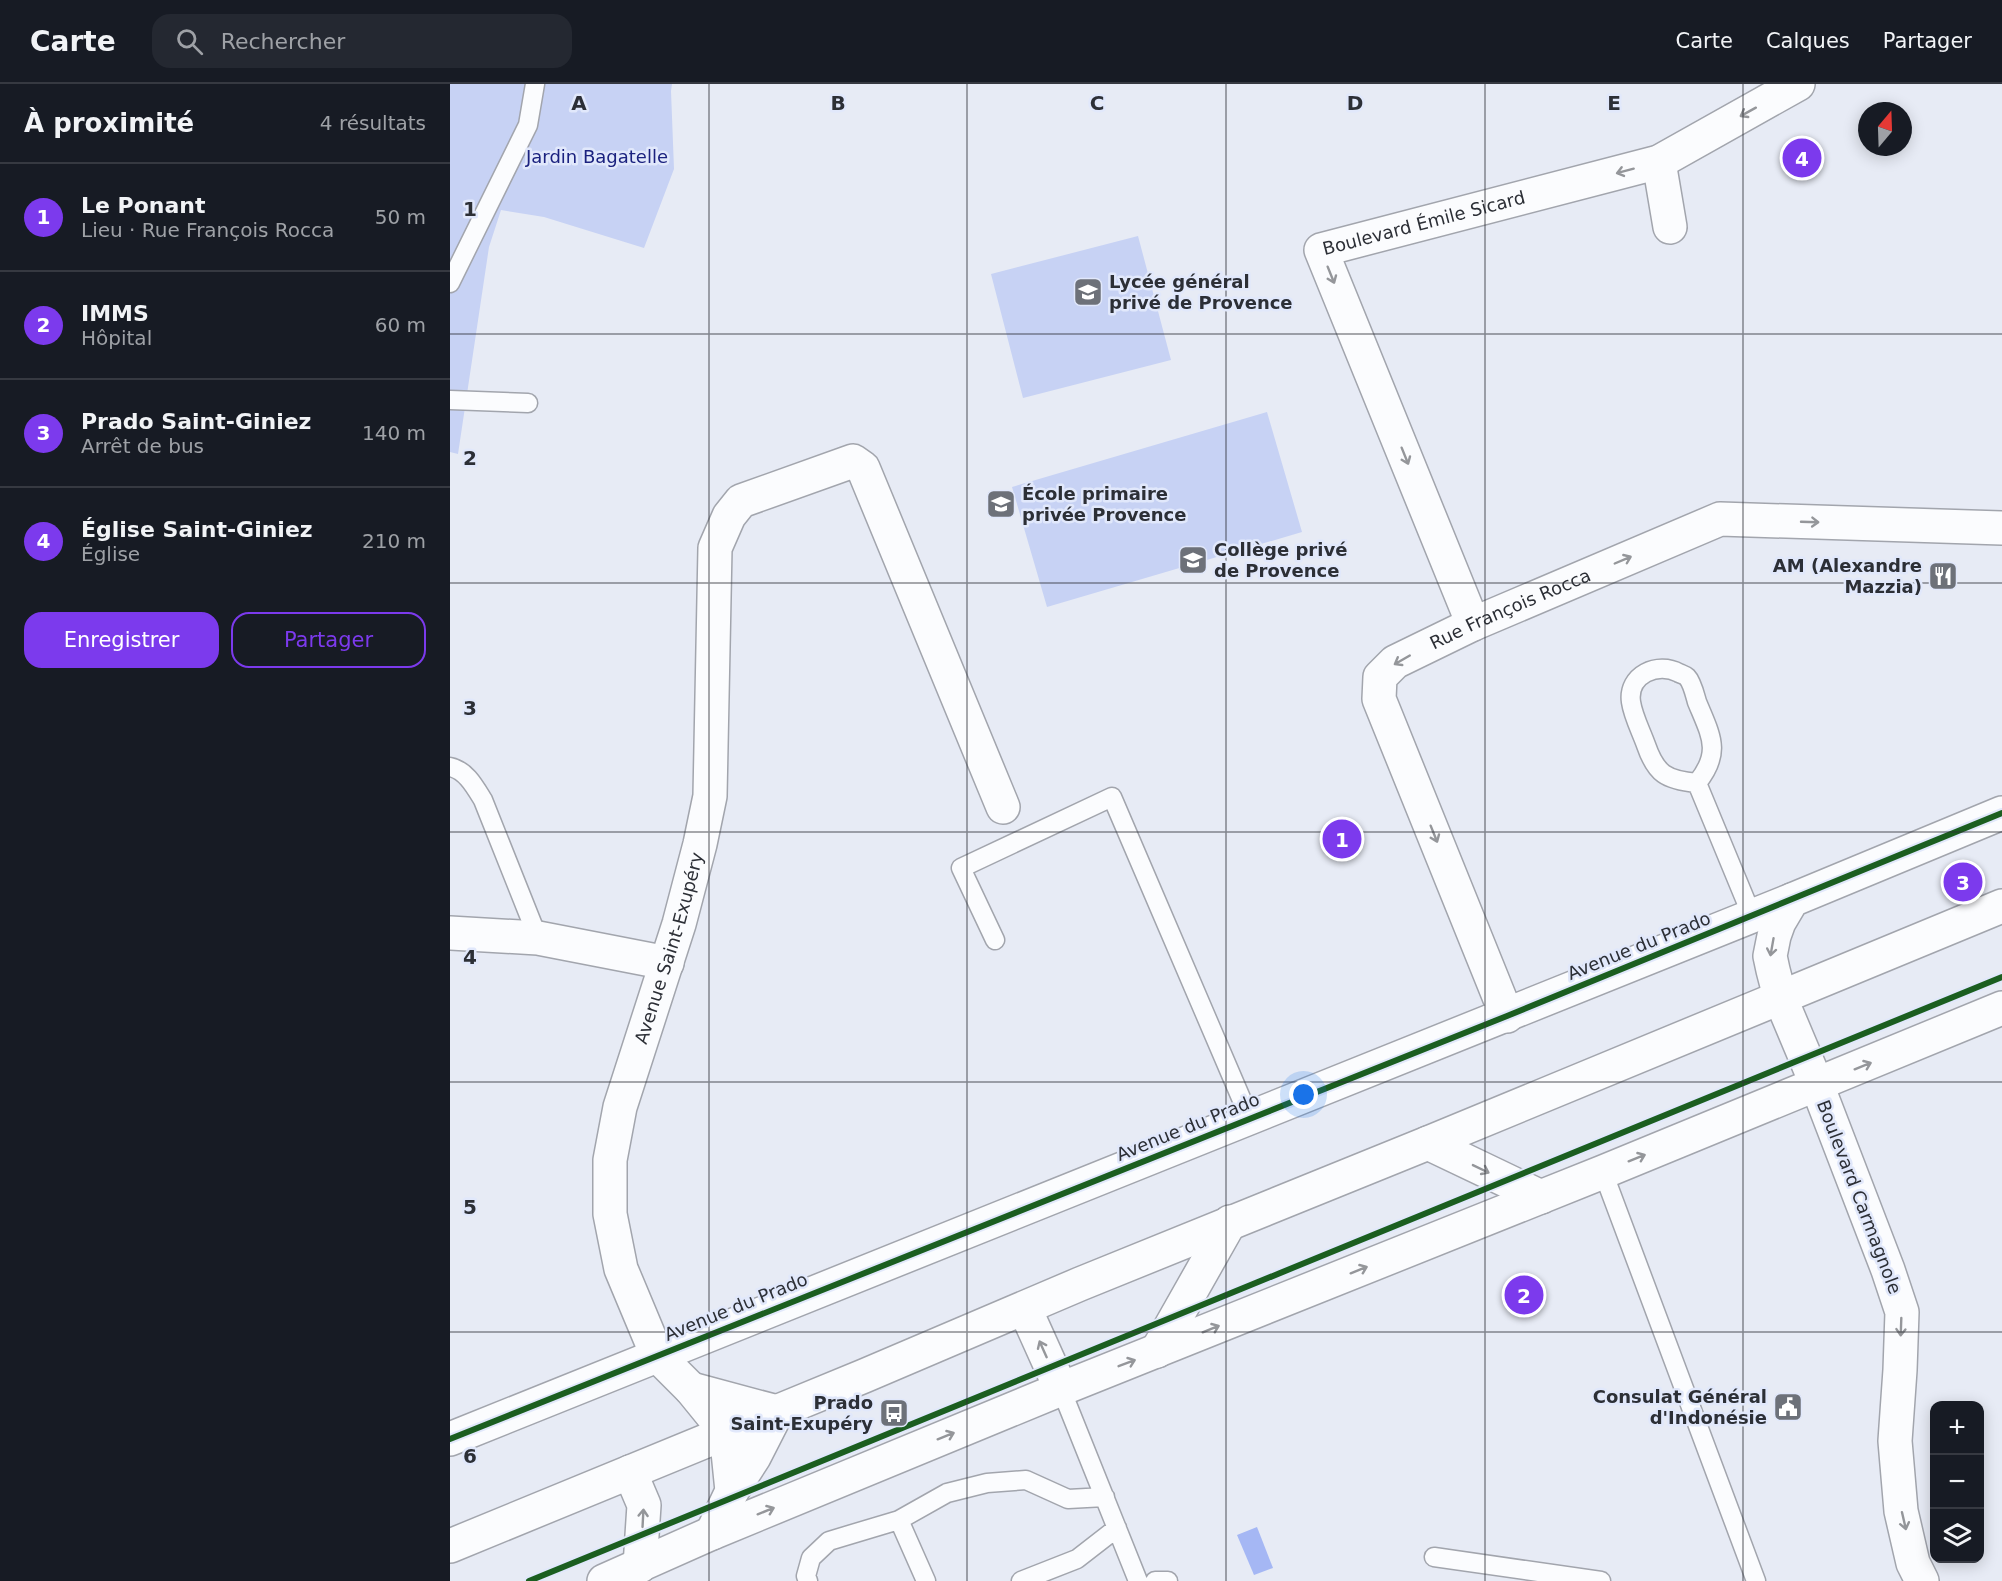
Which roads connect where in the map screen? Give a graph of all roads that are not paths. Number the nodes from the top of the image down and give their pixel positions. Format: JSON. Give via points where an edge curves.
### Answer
{"nodes":[{"id":1,"x":535,"y":84,"type":"edge"},
{"id":2,"x":1798,"y":84,"type":"edge"},
{"id":3,"x":1659,"y":162,"type":"junction"},
{"id":4,"x":1670,"y":227,"type":"dead end"},
{"id":5,"x":450,"y":283,"type":"edge"},
{"id":6,"x":450,"y":400,"type":"edge"},
{"id":7,"x":528,"y":403,"type":"dead end"},
{"id":8,"x":2002,"y":528,"type":"edge"},
{"id":9,"x":1473,"y":624,"type":"junction"},
{"id":10,"x":450,"y":767,"type":"edge"},
{"id":11,"x":1696,"y":783,"type":"junction"},
{"id":12,"x":1003,"y":807,"type":"dead end"},
{"id":13,"x":2002,"y":813,"type":"edge"},
{"id":14,"x":1792,"y":900,"type":"junction"},
{"id":15,"x":2002,"y":906,"type":"edge"},
{"id":16,"x":1752,"y":916,"type":"junction"},
{"id":17,"x":450,"y":933,"type":"edge"},
{"id":18,"x":538,"y":938,"type":"junction"},
{"id":19,"x":995,"y":940,"type":"dead end"},
{"id":20,"x":667,"y":963,"type":"junction"},
{"id":21,"x":1780,"y":997,"type":"junction"},
{"id":22,"x":2002,"y":1008,"type":"edge"},
{"id":23,"x":1507,"y":1016,"type":"junction"},
{"id":24,"x":1817,"y":1084,"type":"junction"},
{"id":25,"x":1250,"y":1119,"type":"junction"},
{"id":26,"x":1428,"y":1143,"type":"junction"},
{"id":27,"x":1603,"y":1172,"type":"junction"},
{"id":28,"x":1541,"y":1197,"type":"junction"},
{"id":29,"x":1230,"y":1222,"type":"junction"},
{"id":30,"x":1025,"y":1309,"type":"junction"},
{"id":31,"x":1157,"y":1351,"type":"junction"},
{"id":32,"x":657,"y":1355,"type":"junction"},
{"id":33,"x":691,"y":1389,"type":"junction"},
{"id":34,"x":1061,"y":1389,"type":"junction"},
{"id":35,"x":777,"y":1412,"type":"junction"},
{"id":36,"x":726,"y":1432,"type":"junction"},
{"id":37,"x":450,"y":1439,"type":"edge"},
{"id":38,"x":630,"y":1472,"type":"junction"},
{"id":39,"x":732,"y":1491,"type":"junction"},
{"id":40,"x":1105,"y":1497,"type":"junction"},
{"id":41,"x":899,"y":1520,"type":"junction"},
{"id":42,"x":1117,"y":1528,"type":"junction"},
{"id":43,"x":712,"y":1533,"type":"junction"},
{"id":44,"x":450,"y":1546,"type":"edge"},
{"id":45,"x":1434,"y":1557,"type":"dead end"},
{"id":46,"x":640,"y":1566,"type":"junction"},
{"id":47,"x":1574,"y":1580,"type":"edge"},
{"id":48,"x":604,"y":1581,"type":"edge"},
{"id":49,"x":808,"y":1581,"type":"edge"},
{"id":50,"x":926,"y":1581,"type":"edge"},
{"id":51,"x":1021,"y":1581,"type":"edge"},
{"id":52,"x":1137,"y":1581,"type":"edge"},
{"id":53,"x":1155,"y":1581,"type":"edge"},
{"id":54,"x":1168,"y":1581,"type":"edge"},
{"id":55,"x":1601,"y":1581,"type":"edge"},
{"id":56,"x":1756,"y":1581,"type":"edge"},
{"id":57,"x":1922,"y":1581,"type":"edge"}],
"edges":[{"from":1,"to":5,"type":"lane","via":[[528,125]]},
{"from":2,"to":3,"type":"street","name":"Boulevard Émile Sicard","one_way":true},
{"from":3,"to":4,"type":"street"},
{"from":3,"to":9,"type":"street","name":"Boulevard Émile Sicard","one_way":true,"via":[[1321,250]]},
{"from":6,"to":7,"type":"lane"},
{"from":9,"to":8,"type":"street","name":"Rue François Rocca","one_way":true,"via":[[1720,519]]},
{"from":9,"to":23,"type":"street","name":"Rue François Rocca","one_way":true,"via":[[1395,662],[1380,677],[1379,699]]},
{"from":10,"to":18,"type":"lane","via":[[472,781],[483,800]]},
{"from":11,"to":11,"type":"lane","via":[[1712,756],[1712,737],[1687,677],[1659,668],[1641,674],[1630,700],[1653,765],[1680,782]]},
{"from":11,"to":16,"type":"lane"},
{"from":12,"to":20,"type":"street","name":"Avenue Saint-Exupéry","via":[[863,468],[853,461],[741,501],[729,516],[715,548],[710,796]]},
{"from":13,"to":14,"type":"street","name":"Avenue du Prado"},
{"from":14,"to":16,"type":"street","name":"Avenue du Prado"},
{"from":14,"to":21,"type":"street","one_way":true,"via":[[1779,922],[1770,956]]},
{"from":15,"to":21,"type":"street"},
{"from":16,"to":23,"type":"street","name":"Avenue du Prado"},
{"from":17,"to":18,"type":"street"},
{"from":18,"to":20,"type":"street"},
{"from":19,"to":25,"type":"lane","via":[[961,868],[1112,797]]},
{"from":20,"to":32,"type":"street","name":"Avenue Saint-Exupéry","via":[[620,1107],[610,1160],[610,1214],[621,1269]]},
{"from":21,"to":24,"type":"street","name":"Boulevard Carmagnole"},
{"from":21,"to":26,"type":"street"},
{"from":24,"to":22,"type":"street","one_way":true},
{"from":23,"to":25,"type":"street","name":"Avenue du Prado"},
{"from":27,"to":24,"type":"street","one_way":true},
{"from":24,"to":57,"type":"street","name":"Boulevard Carmagnole","one_way":true,"via":[[1902,1312],[1895,1441],[1901,1511],[1913,1563]]},
{"from":25,"to":32,"type":"street","name":"Avenue du Prado"},
{"from":26,"to":28,"type":"street","one_way":true},
{"from":26,"to":29,"type":"street"},
{"from":27,"to":28,"type":"street"},
{"from":27,"to":56,"type":"lane"},
{"from":31,"to":28,"type":"street","one_way":true},
{"from":29,"to":30,"type":"street"},
{"from":29,"to":31,"type":"street"},
{"from":34,"to":30,"type":"street","one_way":true},
{"from":30,"to":35,"type":"street"},
{"from":34,"to":31,"type":"street","one_way":true},
{"from":32,"to":33,"type":"street","name":"Avenue du Prado"},
{"from":32,"to":37,"type":"street","name":"Avenue du Prado"},
{"from":33,"to":35,"type":"street"},
{"from":33,"to":36,"type":"street","name":"Avenue du Prado"},
{"from":34,"to":40,"type":"lane"},
{"from":43,"to":34,"type":"street","one_way":true},
{"from":35,"to":36,"type":"street"},
{"from":35,"to":39,"type":"street"},
{"from":36,"to":38,"type":"street"},
{"from":36,"to":39,"type":"street"},
{"from":38,"to":44,"type":"street"},
{"from":46,"to":38,"type":"street","one_way":true,"via":[[644,1505]]},
{"from":39,"to":43,"type":"street"},
{"from":40,"to":41,"type":"lane","via":[[1068,1498],[1026,1480],[987,1483],[947,1493]]},
{"from":40,"to":42,"type":"lane"},
{"from":41,"to":49,"type":"lane","via":[[829,1541],[812,1558]]},
{"from":41,"to":50,"type":"lane"},
{"from":42,"to":51,"type":"lane","via":[[1077,1559]]},
{"from":42,"to":52,"type":"lane"},
{"from":43,"to":46,"type":"street"},
{"from":45,"to":47,"type":"lane"},
{"from":46,"to":48,"type":"street"},
{"from":47,"to":55,"type":"lane"},
{"from":53,"to":54,"type":"lane"}]}
